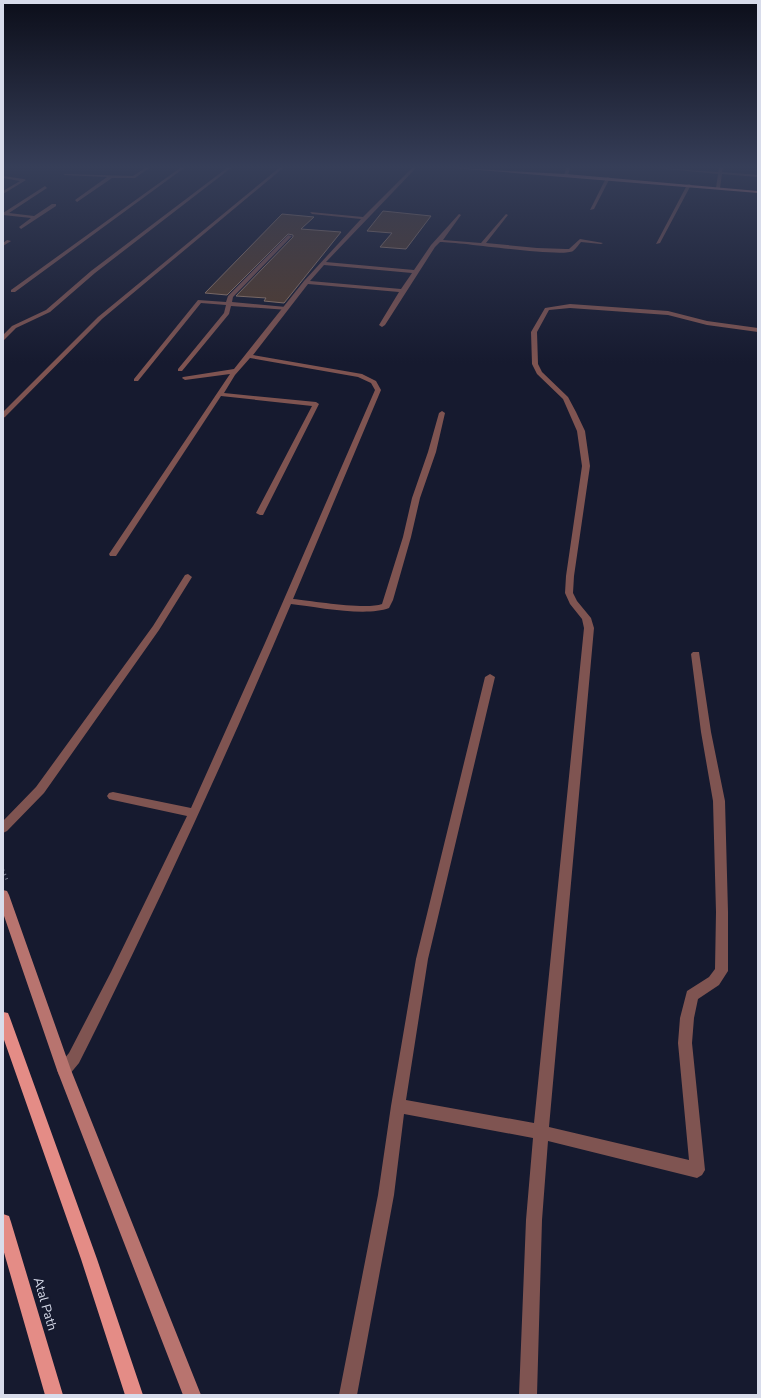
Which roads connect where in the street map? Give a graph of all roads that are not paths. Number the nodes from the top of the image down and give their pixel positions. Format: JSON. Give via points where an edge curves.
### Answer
{"nodes":[{"id":1,"x":93,"y":233,"type":"edge"},
{"id":2,"x":144,"y":233,"type":"edge"},
{"id":3,"x":202,"y":233,"type":"edge"},
{"id":4,"x":350,"y":233,"type":"edge"},
{"id":5,"x":444,"y":233,"type":"edge"},
{"id":6,"x":492,"y":233,"type":"edge"},
{"id":7,"x":663,"y":233,"type":"edge"},
{"id":8,"x":290,"y":236,"type":"dead end"},
{"id":9,"x":9,"y":241,"type":"dead end"},
{"id":10,"x":439,"y":241,"type":"junction"},
{"id":11,"x":601,"y":243,"type":"dead end"},
{"id":12,"x":658,"y":243,"type":"dead end"},
{"id":13,"x":483,"y":244,"type":"junction"},
{"id":14,"x":3,"y":246,"type":"edge"},
{"id":15,"x":323,"y":263,"type":"junction"},
{"id":16,"x":415,"y":272,"type":"junction"},
{"id":17,"x":306,"y":282,"type":"junction"},
{"id":18,"x":14,"y":291,"type":"dead end"},
{"id":19,"x":403,"y":291,"type":"junction"},
{"id":20,"x":228,"y":303,"type":"junction"},
{"id":21,"x":286,"y":309,"type":"junction"},
{"id":22,"x":382,"y":325,"type":"dead end"},
{"id":23,"x":758,"y":330,"type":"edge"},
{"id":24,"x":3,"y":339,"type":"edge"},
{"id":25,"x":250,"y":356,"type":"junction"},
{"id":26,"x":180,"y":370,"type":"dead end"},
{"id":27,"x":235,"y":371,"type":"junction"},
{"id":28,"x":185,"y":378,"type":"dead end"},
{"id":29,"x":136,"y":380,"type":"dead end"},
{"id":30,"x":219,"y":394,"type":"junction"},
{"id":31,"x":442,"y":413,"type":"dead end"},
{"id":32,"x":3,"y":416,"type":"edge"},
{"id":33,"x":260,"y":513,"type":"dead end"},
{"id":34,"x":113,"y":554,"type":"dead end"},
{"id":35,"x":188,"y":577,"type":"dead end"},
{"id":36,"x":288,"y":601,"type":"junction"},
{"id":37,"x":696,"y":654,"type":"dead end"},
{"id":38,"x":490,"y":677,"type":"dead end"},
{"id":39,"x":113,"y":796,"type":"dead end"},
{"id":40,"x":194,"y":813,"type":"junction"},
{"id":41,"x":3,"y":828,"type":"edge"},
{"id":42,"x":3,"y":895,"type":"edge"},
{"id":43,"x":3,"y":1018,"type":"edge"},
{"id":44,"x":64,"y":1070,"type":"junction"},
{"id":45,"x":398,"y":1106,"type":"junction"},
{"id":46,"x":541,"y":1132,"type":"junction"},
{"id":47,"x":3,"y":1222,"type":"edge"},
{"id":48,"x":54,"y":1395,"type":"edge"},
{"id":49,"x":134,"y":1395,"type":"edge"},
{"id":50,"x":192,"y":1395,"type":"edge"},
{"id":51,"x":348,"y":1395,"type":"edge"},
{"id":52,"x":528,"y":1395,"type":"edge"}],
"edges":[{"from":1,"to":18,"type":"street"},
{"from":2,"to":24,"type":"street","via":[[48,311],[14,327]]},
{"from":3,"to":32,"type":"street","via":[[100,318]]},
{"from":4,"to":15,"type":"street"},
{"from":5,"to":10,"type":"street"},
{"from":6,"to":13,"type":"street"},
{"from":7,"to":12,"type":"street"},
{"from":8,"to":20,"type":"street","via":[[230,297]]},
{"from":9,"to":14,"type":"street"},
{"from":10,"to":13,"type":"street"},
{"from":10,"to":16,"type":"street"},
{"from":11,"to":13,"type":"street","via":[[580,240],[566,251]]},
{"from":15,"to":16,"type":"street"},
{"from":15,"to":17,"type":"street"},
{"from":16,"to":19,"type":"street"},
{"from":17,"to":19,"type":"street"},
{"from":17,"to":21,"type":"street"},
{"from":19,"to":22,"type":"street"},
{"from":20,"to":21,"type":"street"},
{"from":20,"to":26,"type":"street","via":[[227,313]]},
{"from":20,"to":29,"type":"street","via":[[200,301]]},
{"from":21,"to":25,"type":"street"},
{"from":23,"to":46,"type":"street","via":[[707,323],[668,313],[557,306],[547,309],[534,332],[535,364],[539,373],[566,398],[581,431],[586,466],[569,593],[586,618],[589,628]]},
{"from":25,"to":27,"type":"street"},
{"from":25,"to":36,"type":"street","via":[[360,375],[374,382],[378,390]]},
{"from":27,"to":28,"type":"street"},
{"from":27,"to":30,"type":"street"},
{"from":30,"to":33,"type":"street","via":[[316,404]]},
{"from":30,"to":34,"type":"street"},
{"from":31,"to":36,"type":"street","via":[[386,606],[364,609]]},
{"from":35,"to":41,"type":"street","via":[[156,628],[40,790]]},
{"from":36,"to":40,"type":"street"},
{"from":37,"to":46,"type":"street","via":[[706,732],[719,801],[722,912],[721,971],[714,981],[692,995],[687,1018],[685,1043],[697,1170]]},
{"from":38,"to":45,"type":"street","via":[[422,959]]},
{"from":39,"to":40,"type":"street"},
{"from":40,"to":44,"type":"street","via":[[129,953],[74,1058]]},
{"from":42,"to":44,"type":"street"},
{"from":43,"to":49,"type":"main road","via":[[89,1259]]},
{"from":44,"to":50,"type":"street"},
{"from":45,"to":46,"type":"street"},
{"from":45,"to":51,"type":"street","via":[[386,1195]]},
{"from":46,"to":52,"type":"street","via":[[534,1220]]},
{"from":47,"to":48,"type":"main road","name":"Atal Path"}]}
